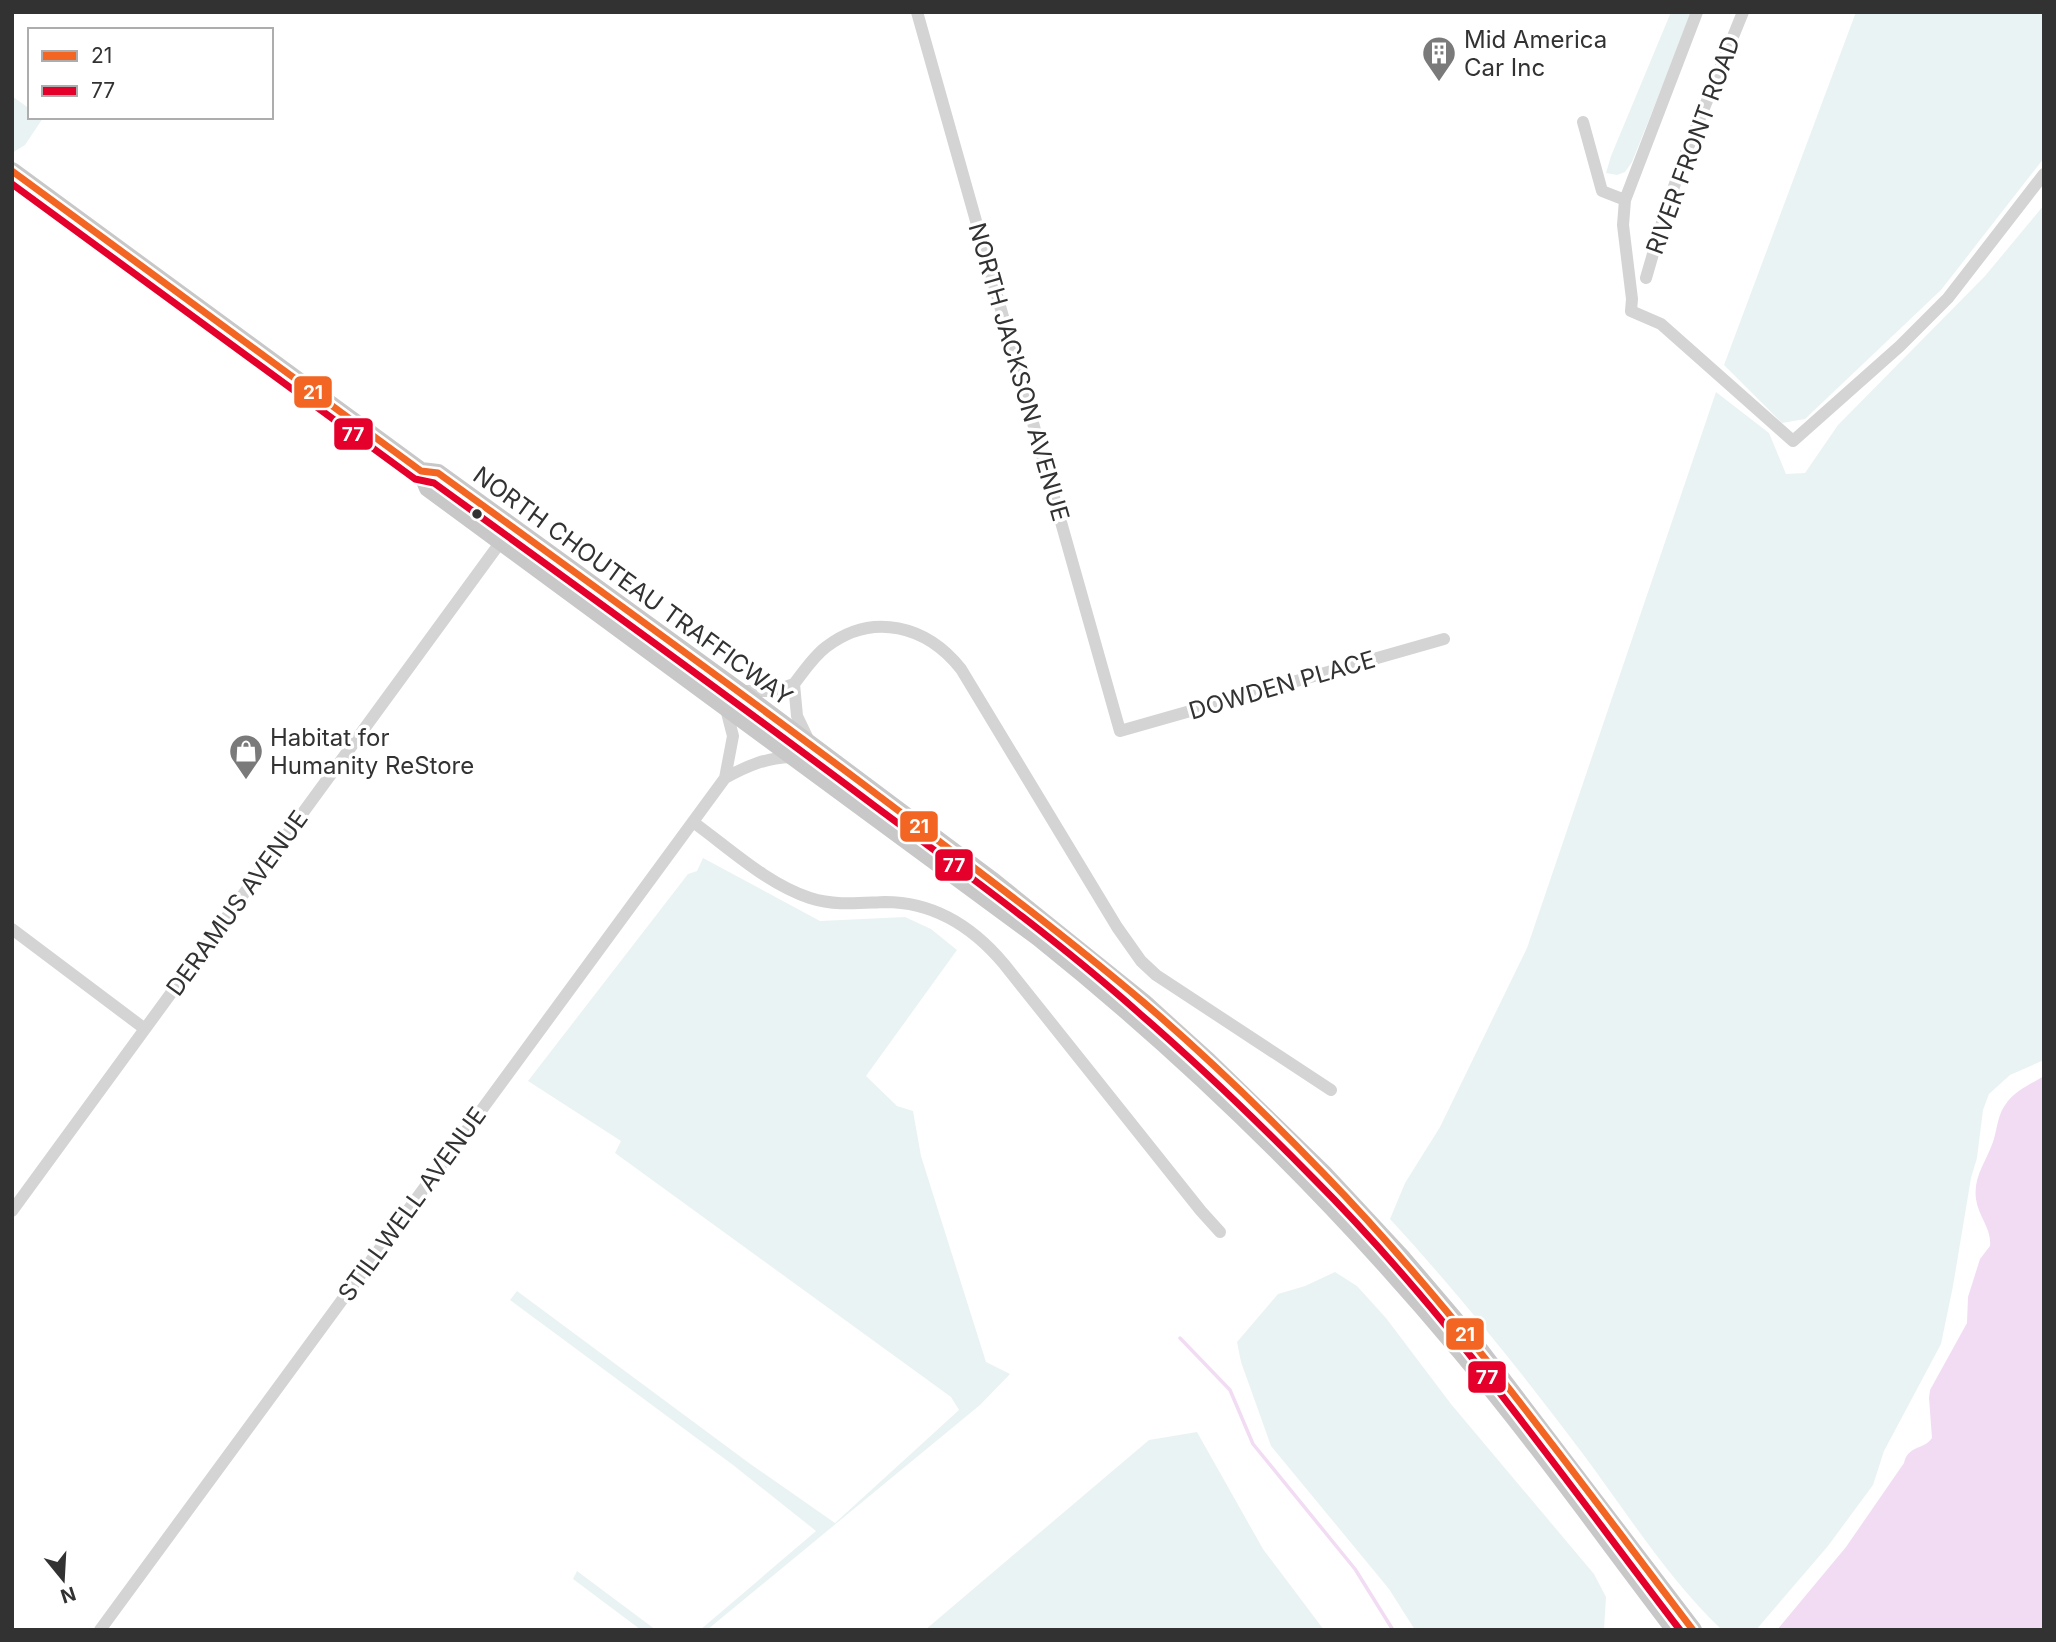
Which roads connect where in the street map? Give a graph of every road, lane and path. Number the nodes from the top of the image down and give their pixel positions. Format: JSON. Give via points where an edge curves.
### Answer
{"nodes":[{"id":1,"x":916,"y":12,"type":"edge"},
{"id":2,"x":1697,"y":12,"type":"edge"},
{"id":3,"x":1743,"y":12,"type":"edge"},
{"id":4,"x":1583,"y":122,"type":"dead end"},
{"id":5,"x":12,"y":172,"type":"edge"},
{"id":6,"x":2044,"y":174,"type":"edge"},
{"id":7,"x":1625,"y":200,"type":"junction"},
{"id":8,"x":1646,"y":278,"type":"dead end"},
{"id":9,"x":506,"y":535,"type":"junction"},
{"id":10,"x":1444,"y":639,"type":"dead end"},
{"id":11,"x":794,"y":684,"type":"junction"},
{"id":12,"x":739,"y":691,"type":"junction"},
{"id":13,"x":726,"y":709,"type":"junction"},
{"id":14,"x":1121,"y":731,"type":"joint"},
{"id":15,"x":814,"y":748,"type":"junction"},
{"id":16,"x":791,"y":757,"type":"junction"},
{"id":17,"x":725,"y":778,"type":"junction"},
{"id":18,"x":693,"y":822,"type":"junction"},
{"id":19,"x":12,"y":929,"type":"edge"},
{"id":20,"x":145,"y":1029,"type":"junction"},
{"id":21,"x":1331,"y":1090,"type":"dead end"},
{"id":22,"x":1260,"y":1121,"type":"junction"},
{"id":23,"x":12,"y":1211,"type":"edge"},
{"id":24,"x":1220,"y":1232,"type":"dead end"},
{"id":25,"x":100,"y":1630,"type":"edge"},
{"id":26,"x":1675,"y":1630,"type":"edge"},
{"id":27,"x":1693,"y":1630,"type":"edge"}],
"edges":[{"from":1,"to":14,"type":"street","name":"NORTH JACKSON AVENUE"},
{"from":2,"to":7,"type":"street","name":"RIVER FRONT ROAD"},
{"from":3,"to":8,"type":"street","name":"RIVER FRONT ROAD","via":[[1687,150]]},
{"from":4,"to":7,"type":"street","via":[[1602,191]]},
{"from":5,"to":9,"type":"main road","name":"NORTH CHOUTEAU TRAFFICWAY","via":[[421,471],[438,473]]},
{"from":6,"to":7,"type":"street","name":"RIVER FRONT ROAD","via":[[1948,298],[1793,441],[1661,324],[1631,311],[1624,249]]},
{"from":9,"to":12,"type":"main road","name":"NORTH CHOUTEAU TRAFFICWAY"},
{"from":9,"to":13,"type":"main road","name":"NORTH CHOUTEAU TRAFFICWAY"},
{"from":9,"to":20,"type":"street","name":"DERAMUS AVENUE"},
{"from":10,"to":14,"type":"street","name":"DOWDEN PLACE"},
{"from":11,"to":12,"type":"street","via":[[774,691]]},
{"from":11,"to":15,"type":"street","name":"NORTH CHOUTEAU TRAFFICWAY","via":[[797,716]]},
{"from":11,"to":21,"type":"street","name":"NORTH CHOUTEAU TRAFFICWAY","via":[[814,657],[843,636],[863,630],[903,628],[934,642],[961,669],[1141,961]]},
{"from":12,"to":15,"type":"main road","name":"NORTH CHOUTEAU TRAFFICWAY"},
{"from":13,"to":16,"type":"main road","name":"NORTH CHOUTEAU TRAFFICWAY"},
{"from":13,"to":17,"type":"street","name":"STILLWELL AVENUE","via":[[733,736]]},
{"from":15,"to":22,"type":"main road","name":"NORTH CHOUTEAU TRAFFICWAY","via":[[1143,1002]]},
{"from":16,"to":17,"type":"street","name":"STILLWELL AVENUE","via":[[748,765]]},
{"from":16,"to":22,"type":"main road","name":"NORTH CHOUTEAU TRAFFICWAY","via":[[1071,963]]},
{"from":17,"to":18,"type":"street","name":"STILLWELL AVENUE"},
{"from":18,"to":24,"type":"street","via":[[775,881],[808,898],[837,904],[915,905],[971,930],[1004,964]]},
{"from":18,"to":25,"type":"street","name":"STILLWELL AVENUE"},
{"from":19,"to":20,"type":"street"},
{"from":20,"to":23,"type":"street","name":"DERAMUS AVENUE"},
{"from":22,"to":26,"type":"main road","name":"NORTH CHOUTEAU TRAFFICWAY","via":[[1462,1352]]},
{"from":22,"to":27,"type":"main road","name":"NORTH CHOUTEAU TRAFFICWAY","via":[[1403,1259],[1472,1340]]}]}
